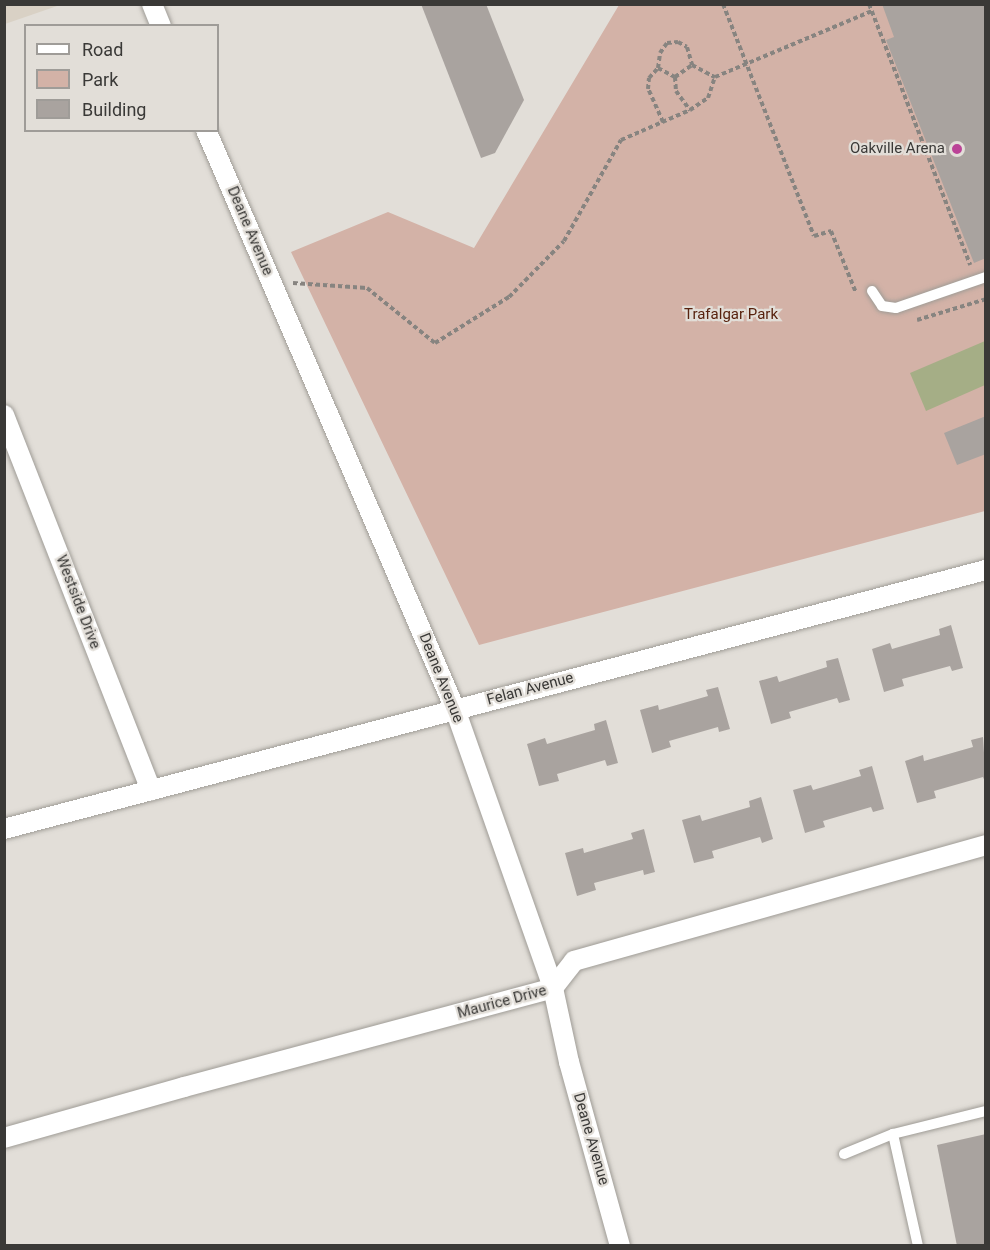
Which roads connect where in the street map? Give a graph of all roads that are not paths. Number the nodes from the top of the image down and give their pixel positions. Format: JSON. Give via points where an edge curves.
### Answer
{"nodes":[{"id":1,"x":152,"y":4,"type":"edge"},
{"id":2,"x":160,"y":24,"type":"edge"},
{"id":3,"x":207,"y":132,"type":"edge"},
{"id":4,"x":986,"y":277,"type":"edge"},
{"id":5,"x":872,"y":291,"type":"dead end"},
{"id":6,"x":4,"y":415,"type":"edge"},
{"id":7,"x":986,"y":570,"type":"edge"},
{"id":8,"x":455,"y":709,"type":"junction"},
{"id":9,"x":151,"y":790,"type":"junction"},
{"id":10,"x":4,"y":829,"type":"edge"},
{"id":11,"x":986,"y":845,"type":"edge"},
{"id":12,"x":553,"y":988,"type":"junction"},
{"id":13,"x":986,"y":1111,"type":"edge"},
{"id":14,"x":893,"y":1134,"type":"junction"},
{"id":15,"x":4,"y":1138,"type":"edge"},
{"id":16,"x":844,"y":1154,"type":"dead end"},
{"id":17,"x":620,"y":1245,"type":"edge"},
{"id":18,"x":918,"y":1245,"type":"edge"}],
"edges":[{"from":1,"to":2,"type":"street"},
{"from":3,"to":8,"type":"street","name":"Deane Avenue"},
{"from":4,"to":5,"type":"lane","via":[[896,308],[882,306]]},
{"from":6,"to":9,"type":"street","name":"Westside Drive"},
{"from":7,"to":8,"type":"street","name":"Felan Avenue"},
{"from":8,"to":9,"type":"street","name":"Felan Avenue"},
{"from":8,"to":12,"type":"street","name":"Deane Avenue"},
{"from":9,"to":10,"type":"street","name":"Felan Avenue"},
{"from":11,"to":12,"type":"street","name":"Maurice Drive","via":[[574,961]]},
{"from":12,"to":15,"type":"street","name":"Maurice Drive"},
{"from":12,"to":17,"type":"street","name":"Deane Avenue","via":[[569,1062]]},
{"from":13,"to":14,"type":"lane"},
{"from":14,"to":16,"type":"lane"},
{"from":14,"to":18,"type":"lane"}]}
